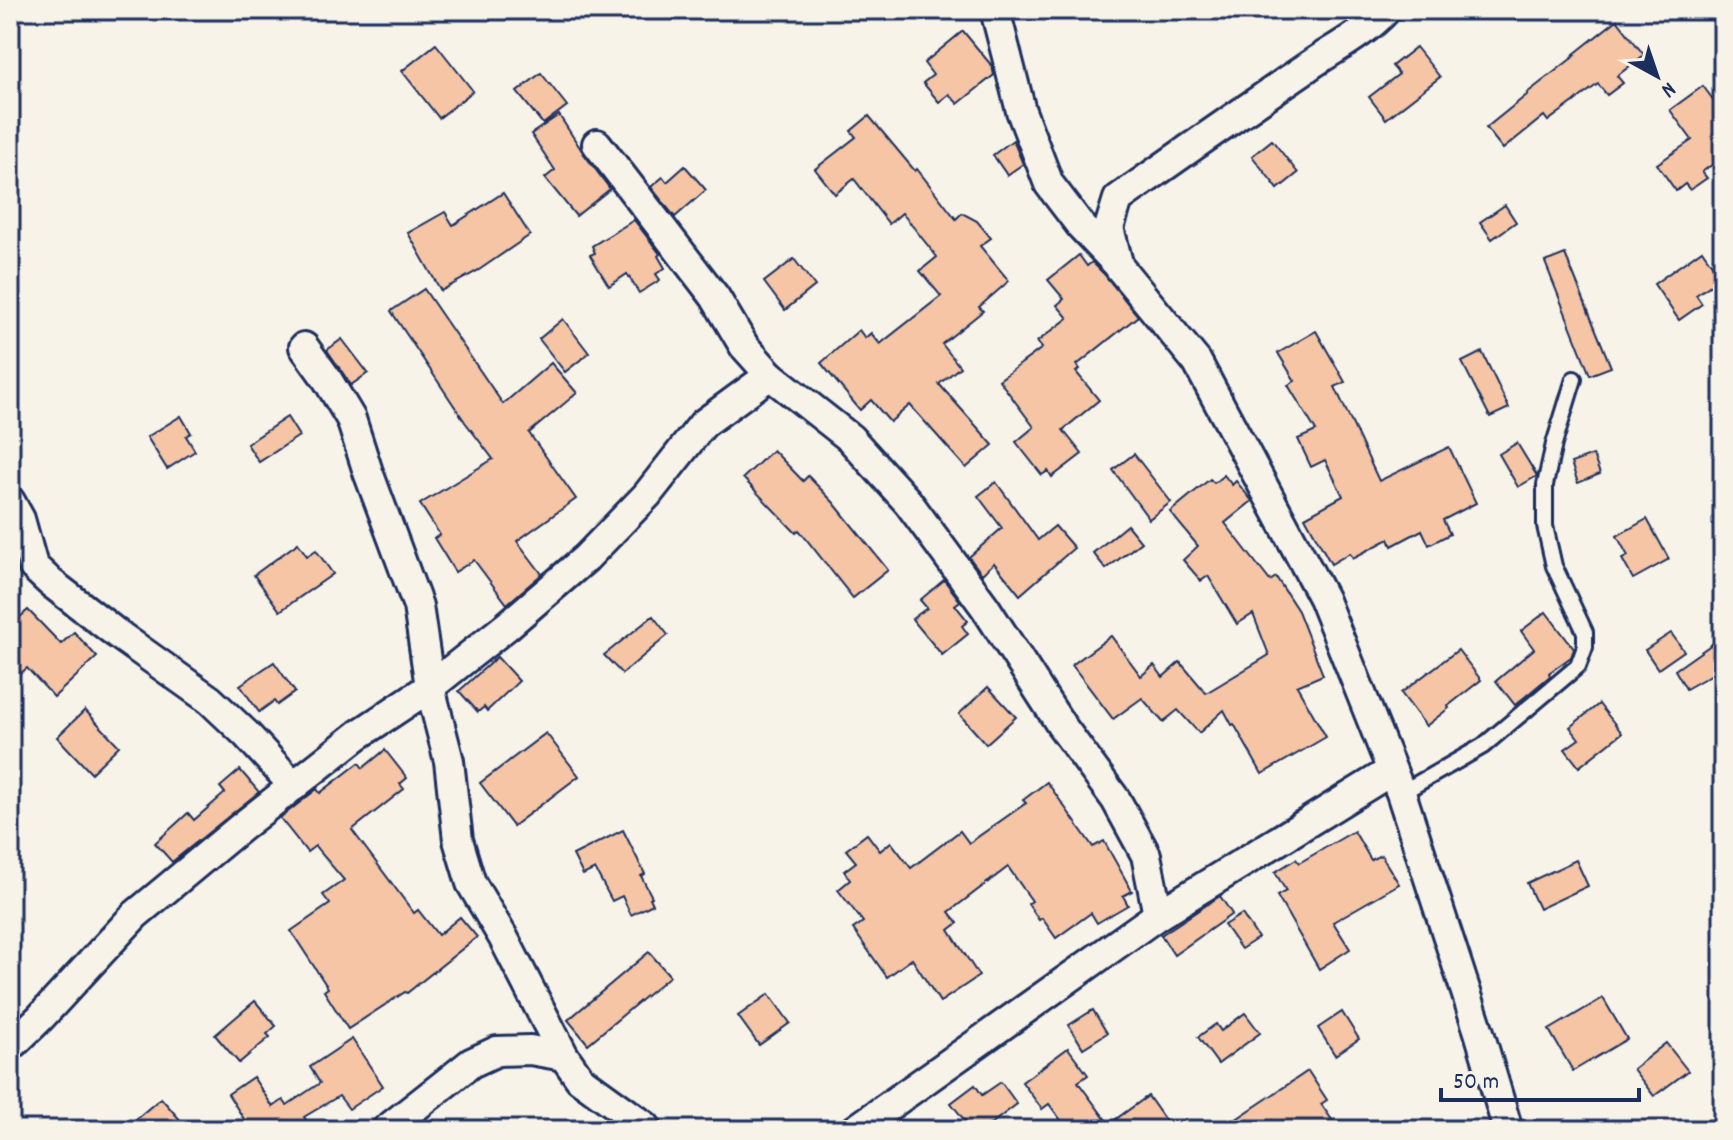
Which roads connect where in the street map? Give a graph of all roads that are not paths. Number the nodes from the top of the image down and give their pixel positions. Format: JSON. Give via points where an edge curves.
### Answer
{"nodes":[{"id":1,"x":995,"y":10,"type":"edge"},
{"id":2,"x":1386,"y":10,"type":"edge"},
{"id":3,"x":597,"y":144,"type":"dead end"},
{"id":4,"x":1119,"y":267,"type":"junction"},
{"id":5,"x":304,"y":347,"type":"dead end"},
{"id":6,"x":770,"y":375,"type":"junction"},
{"id":7,"x":1574,"y":379,"type":"dead end"},
{"id":8,"x":10,"y":501,"type":"edge"},
{"id":9,"x":430,"y":687,"type":"junction"},
{"id":10,"x":1396,"y":782,"type":"junction"},
{"id":11,"x":294,"y":786,"type":"junction"},
{"id":12,"x":1158,"y":915,"type":"junction"},
{"id":13,"x":10,"y":1047,"type":"edge"},
{"id":14,"x":564,"y":1056,"type":"junction"},
{"id":15,"x":386,"y":1130,"type":"edge"},
{"id":16,"x":648,"y":1130,"type":"edge"},
{"id":17,"x":855,"y":1130,"type":"edge"},
{"id":18,"x":1508,"y":1130,"type":"edge"}],
"edges":[{"from":1,"to":4,"type":"street","via":[[1021,111],[1049,184]]},
{"from":2,"to":4,"type":"street","via":[[1118,199],[1109,228]]},
{"from":3,"to":6,"type":"street"},
{"from":4,"to":10,"type":"street","via":[[1197,362],[1323,598]]},
{"from":5,"to":9,"type":"street","via":[[351,419],[418,606]]},
{"from":6,"to":9,"type":"street","via":[[703,424],[647,495],[586,558]]},
{"from":6,"to":12,"type":"street","via":[[850,438],[908,502],[977,595],[1116,800],[1146,855]]},
{"from":7,"to":10,"type":"lane","via":[[1545,485],[1545,526],[1554,566],[1585,632],[1578,666],[1483,746]]},
{"from":8,"to":11,"type":"street","via":[[33,566],[210,700]]},
{"from":9,"to":11,"type":"street"},
{"from":9,"to":14,"type":"street","via":[[471,883]]},
{"from":10,"to":12,"type":"street"},
{"from":10,"to":18,"type":"street"},
{"from":11,"to":13,"type":"street","via":[[135,915]]},
{"from":12,"to":17,"type":"street"},
{"from":14,"to":15,"type":"street","via":[[497,1051],[471,1063]]},
{"from":14,"to":16,"type":"street","via":[[580,1079]]}]}
